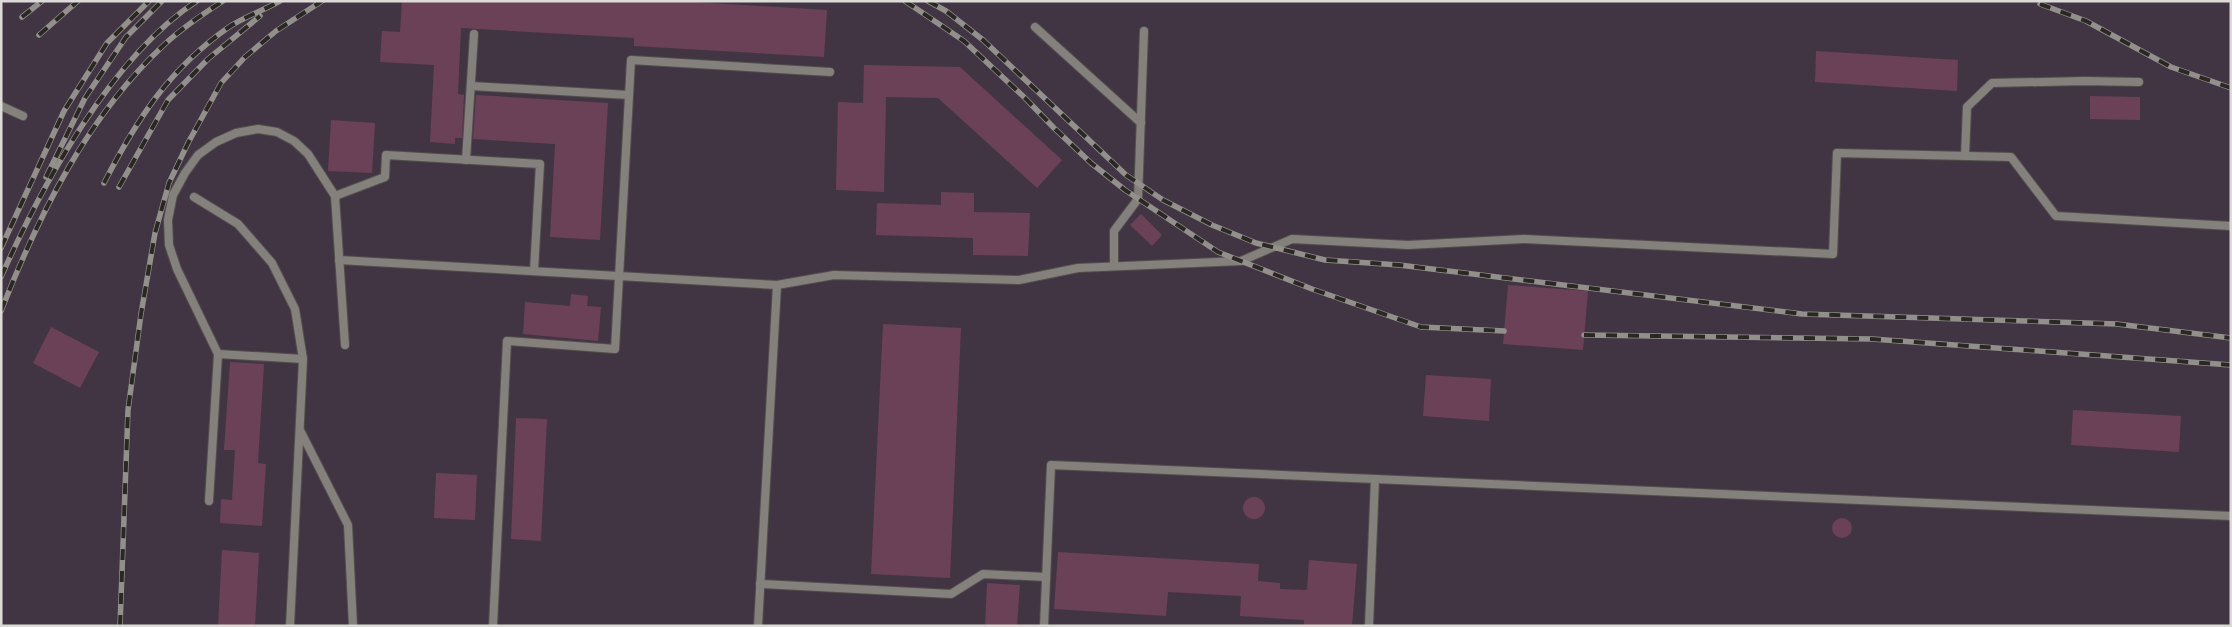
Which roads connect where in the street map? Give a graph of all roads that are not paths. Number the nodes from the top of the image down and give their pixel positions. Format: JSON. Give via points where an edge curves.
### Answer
{"nodes":[{"id":1,"x":1035,"y":27,"type":"dead end"},
{"id":2,"x":1144,"y":31,"type":"dead end"},
{"id":3,"x":474,"y":34,"type":"dead end"},
{"id":4,"x":830,"y":72,"type":"dead end"},
{"id":5,"x":2139,"y":82,"type":"dead end"},
{"id":6,"x":471,"y":86,"type":"junction"},
{"id":7,"x":629,"y":95,"type":"junction"},
{"id":8,"x":1,"y":106,"type":"edge"},
{"id":9,"x":23,"y":116,"type":"dead end"},
{"id":10,"x":1141,"y":123,"type":"junction"},
{"id":11,"x":1965,"y":156,"type":"junction"},
{"id":12,"x":466,"y":160,"type":"junction"},
{"id":13,"x":335,"y":196,"type":"junction"},
{"id":14,"x":194,"y":197,"type":"dead end"},
{"id":15,"x":2231,"y":226,"type":"edge"},
{"id":16,"x":339,"y":260,"type":"junction"},
{"id":17,"x":1114,"y":266,"type":"junction"},
{"id":18,"x":534,"y":271,"type":"junction"},
{"id":19,"x":619,"y":276,"type":"junction"},
{"id":20,"x":777,"y":285,"type":"junction"},
{"id":21,"x":345,"y":345,"type":"dead end"},
{"id":22,"x":218,"y":354,"type":"junction"},
{"id":23,"x":303,"y":359,"type":"junction"},
{"id":24,"x":300,"y":430,"type":"junction"},
{"id":25,"x":1375,"y":479,"type":"junction"},
{"id":26,"x":209,"y":500,"type":"dead end"},
{"id":27,"x":2231,"y":516,"type":"edge"},
{"id":28,"x":1046,"y":577,"type":"junction"},
{"id":29,"x":760,"y":584,"type":"junction"},
{"id":30,"x":290,"y":626,"type":"edge"},
{"id":31,"x":354,"y":626,"type":"edge"},
{"id":32,"x":493,"y":626,"type":"edge"},
{"id":33,"x":758,"y":626,"type":"edge"},
{"id":34,"x":1044,"y":626,"type":"edge"},
{"id":35,"x":1369,"y":626,"type":"edge"}],
"edges":[{"from":1,"to":10,"type":"lane"},
{"from":2,"to":10,"type":"lane"},
{"from":3,"to":6,"type":"lane"},
{"from":4,"to":7,"type":"lane","via":[[631,60]]},
{"from":5,"to":11,"type":"lane","via":[[1992,83],[1967,107]]},
{"from":6,"to":7,"type":"lane"},
{"from":6,"to":12,"type":"lane"},
{"from":7,"to":19,"type":"lane"},
{"from":8,"to":9,"type":"lane"},
{"from":10,"to":17,"type":"lane","via":[[1138,199],[1114,231]]},
{"from":11,"to":15,"type":"lane","via":[[2011,157],[2056,216]]},
{"from":11,"to":17,"type":"lane","via":[[1836,154],[1833,254],[1524,239],[1408,245],[1292,239],[1241,261]]},
{"from":12,"to":13,"type":"lane","via":[[386,155],[385,177]]},
{"from":12,"to":18,"type":"lane","via":[[540,164]]},
{"from":13,"to":16,"type":"lane"},
{"from":13,"to":22,"type":"lane","via":[[308,154],[294,141],[277,132],[258,129],[236,133],[216,142],[198,156],[185,173],[173,195],[168,220],[169,245],[177,269]]},
{"from":14,"to":23,"type":"lane","via":[[238,224],[272,263],[294,309]]},
{"from":16,"to":18,"type":"lane"},
{"from":16,"to":21,"type":"lane"},
{"from":17,"to":20,"type":"lane","via":[[1078,268],[1020,280],[834,275]]},
{"from":18,"to":19,"type":"lane"},
{"from":19,"to":20,"type":"lane"},
{"from":19,"to":32,"type":"lane","via":[[615,349],[507,341]]},
{"from":20,"to":29,"type":"lane"},
{"from":22,"to":23,"type":"lane"},
{"from":22,"to":26,"type":"lane"},
{"from":23,"to":24,"type":"lane"},
{"from":24,"to":30,"type":"lane"},
{"from":24,"to":31,"type":"lane","via":[[348,525]]},
{"from":25,"to":27,"type":"lane"},
{"from":25,"to":28,"type":"lane","via":[[1051,464]]},
{"from":25,"to":35,"type":"lane"},
{"from":28,"to":29,"type":"lane","via":[[983,574],[950,594]]},
{"from":28,"to":34,"type":"lane"},
{"from":29,"to":33,"type":"lane"}]}
